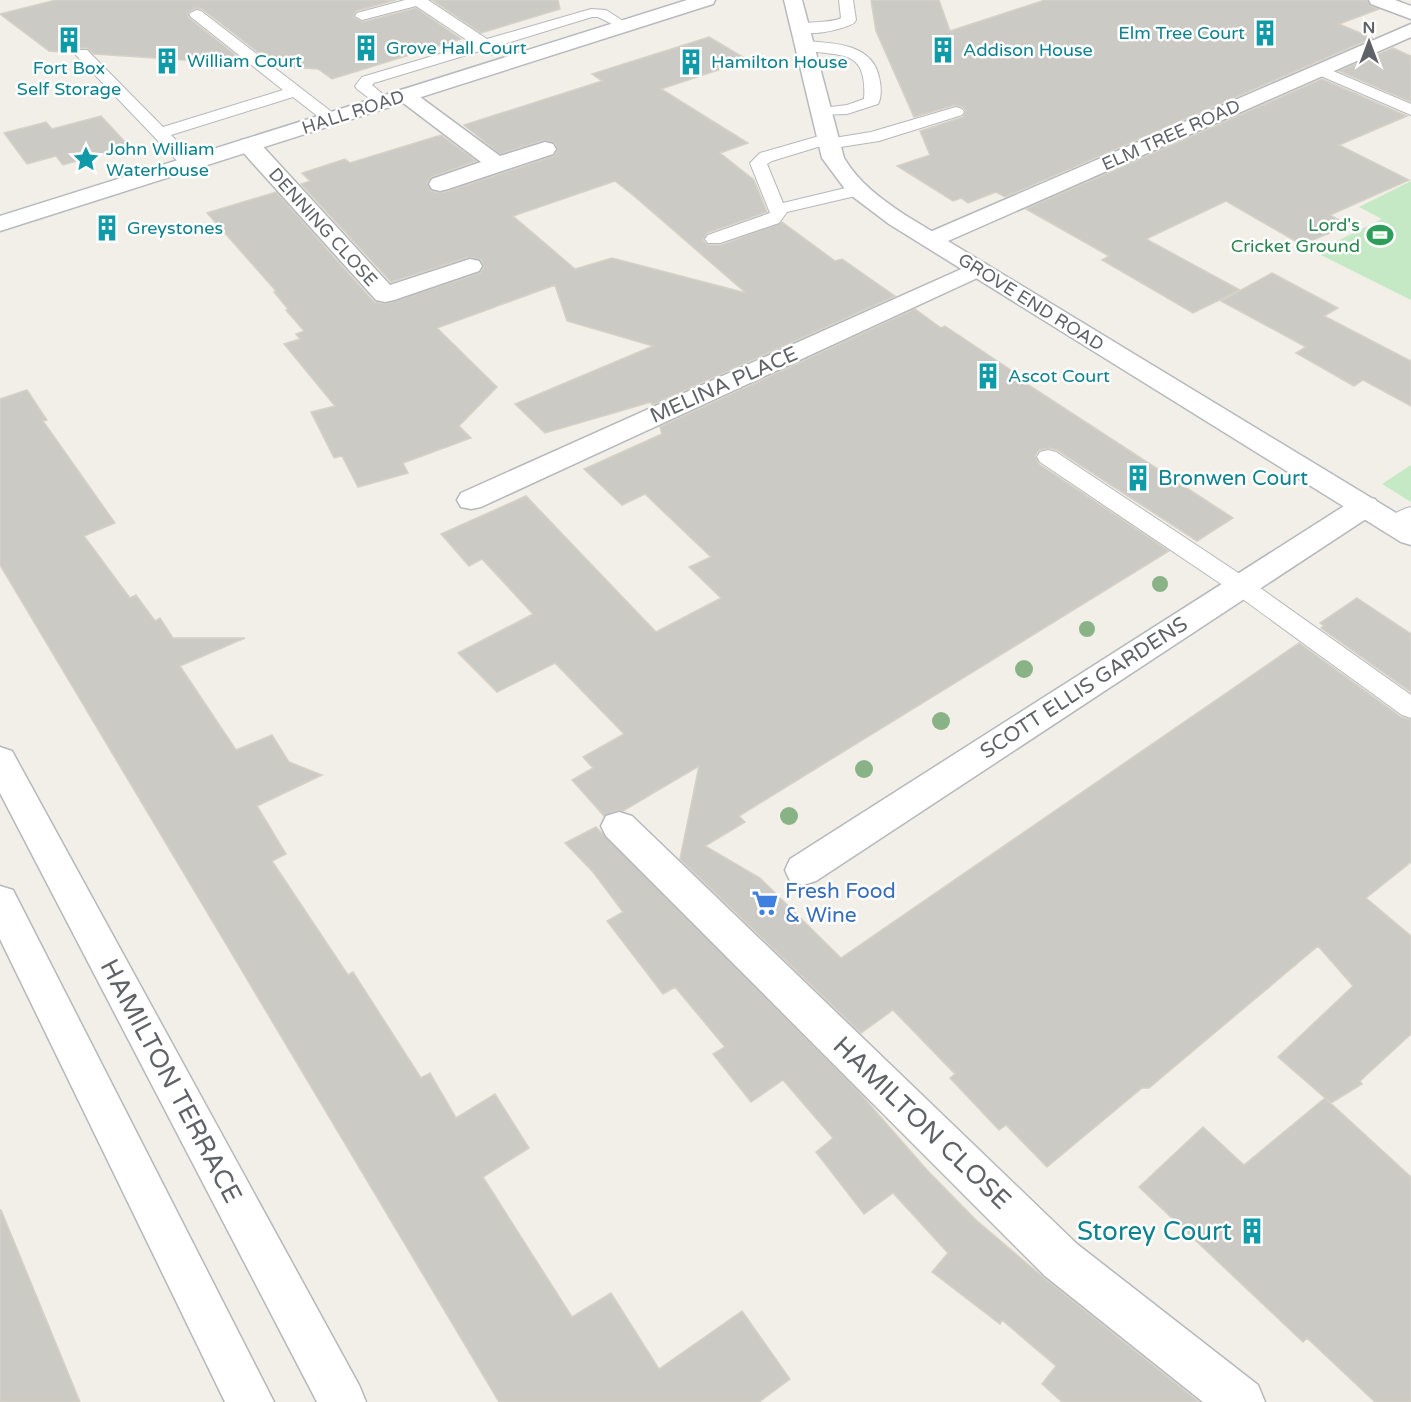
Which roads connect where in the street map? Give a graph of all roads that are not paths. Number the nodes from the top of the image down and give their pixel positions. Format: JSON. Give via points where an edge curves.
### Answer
{"nodes":[{"id":1,"x":420,"y":0,"type":"edge"},
{"id":2,"x":706,"y":0,"type":"edge"},
{"id":3,"x":793,"y":0,"type":"edge"},
{"id":4,"x":846,"y":0,"type":"edge"},
{"id":5,"x":1378,"y":0,"type":"edge"},
{"id":6,"x":1411,"y":13,"type":"edge"},
{"id":7,"x":196,"y":14,"type":"dead end"},
{"id":8,"x":362,"y":16,"type":"dead end"},
{"id":9,"x":624,"y":26,"type":"junction"},
{"id":10,"x":1411,"y":30,"type":"edge"},
{"id":11,"x":802,"y":37,"type":"junction"},
{"id":12,"x":485,"y":45,"type":"junction"},
{"id":13,"x":82,"y":53,"type":"dead end"},
{"id":14,"x":510,"y":62,"type":"junction"},
{"id":15,"x":1319,"y":70,"type":"junction"},
{"id":16,"x":295,"y":91,"type":"junction"},
{"id":17,"x":405,"y":95,"type":"junction"},
{"id":18,"x":384,"y":102,"type":"junction"},
{"id":19,"x":1411,"y":110,"type":"edge"},
{"id":20,"x":820,"y":112,"type":"junction"},
{"id":21,"x":956,"y":112,"type":"dead end"},
{"id":22,"x":331,"y":119,"type":"junction"},
{"id":23,"x":160,"y":133,"type":"junction"},
{"id":24,"x":827,"y":141,"type":"junction"},
{"id":25,"x":249,"y":145,"type":"junction"},
{"id":26,"x":545,"y":149,"type":"dead end"},
{"id":27,"x":190,"y":164,"type":"junction"},
{"id":28,"x":497,"y":165,"type":"junction"},
{"id":29,"x":440,"y":184,"type":"dead end"},
{"id":30,"x":858,"y":190,"type":"junction"},
{"id":31,"x":779,"y":209,"type":"junction"},
{"id":32,"x":0,"y":224,"type":"edge"},
{"id":33,"x":714,"y":240,"type":"dead end"},
{"id":34,"x":931,"y":240,"type":"junction"},
{"id":35,"x":470,"y":266,"type":"dead end"},
{"id":36,"x":977,"y":269,"type":"junction"},
{"id":37,"x":1048,"y":457,"type":"dead end"},
{"id":38,"x":471,"y":500,"type":"dead end"},
{"id":39,"x":1365,"y":506,"type":"junction"},
{"id":40,"x":1406,"y":525,"type":"edge"},
{"id":41,"x":1241,"y":586,"type":"junction"},
{"id":42,"x":1411,"y":708,"type":"edge"},
{"id":43,"x":0,"y":760,"type":"edge"},
{"id":44,"x":619,"y":826,"type":"dead end"},
{"id":45,"x":803,"y":870,"type":"dead end"},
{"id":46,"x":0,"y":901,"type":"edge"},
{"id":47,"x":250,"y":1402,"type":"edge"},
{"id":48,"x":342,"y":1402,"type":"edge"},
{"id":49,"x":1241,"y":1402,"type":"edge"}],
"edges":[{"from":1,"to":8,"type":"lane"},
{"from":1,"to":12,"type":"lane"},
{"from":2,"to":9,"type":"street","name":"HALL ROAD"},
{"from":3,"to":11,"type":"street","name":"GROVE END ROAD"},
{"from":4,"to":11,"type":"lane","via":[[849,20],[816,28]]},
{"from":5,"to":6,"type":"street"},
{"from":7,"to":16,"type":"lane"},
{"from":9,"to":12,"type":"lane","via":[[601,13],[591,13]]},
{"from":9,"to":14,"type":"street","name":"HALL ROAD"},
{"from":10,"to":15,"type":"street","name":"ELM TREE ROAD"},
{"from":11,"to":20,"type":"street","name":"GROVE END ROAD"},
{"from":11,"to":20,"type":"lane","via":[[853,52],[865,60],[870,72],[872,101],[848,110]]},
{"from":12,"to":14,"type":"lane"},
{"from":12,"to":18,"type":"lane","via":[[368,80],[363,86]]},
{"from":13,"to":23,"type":"lane"},
{"from":14,"to":17,"type":"street","name":"HALL ROAD"},
{"from":15,"to":19,"type":"lane"},
{"from":15,"to":34,"type":"street","name":"ELM TREE ROAD"},
{"from":16,"to":22,"type":"lane"},
{"from":16,"to":23,"type":"lane"},
{"from":17,"to":18,"type":"street","name":"HALL ROAD"},
{"from":17,"to":28,"type":"street"},
{"from":18,"to":22,"type":"street","name":"HALL ROAD"},
{"from":20,"to":24,"type":"street","name":"GROVE END ROAD"},
{"from":21,"to":24,"type":"lane","via":[[873,137]]},
{"from":22,"to":25,"type":"street","name":"HALL ROAD"},
{"from":23,"to":27,"type":"lane"},
{"from":24,"to":30,"type":"street","name":"GROVE END ROAD","via":[[838,168]]},
{"from":24,"to":31,"type":"lane","via":[[758,163]]},
{"from":25,"to":27,"type":"street","name":"HALL ROAD"},
{"from":25,"to":35,"type":"street","name":"DENNING CLOSE","via":[[385,295]]},
{"from":26,"to":28,"type":"street"},
{"from":27,"to":32,"type":"street","name":"HALL ROAD"},
{"from":28,"to":29,"type":"street"},
{"from":30,"to":31,"type":"lane"},
{"from":30,"to":34,"type":"street","name":"GROVE END ROAD"},
{"from":31,"to":33,"type":"lane","via":[[773,219]]},
{"from":34,"to":36,"type":"street","name":"GROVE END ROAD"},
{"from":36,"to":38,"type":"street","name":"MELINA PLACE"},
{"from":36,"to":39,"type":"street","name":"GROVE END ROAD"},
{"from":37,"to":41,"type":"lane"},
{"from":39,"to":40,"type":"street","name":"GROVE END ROAD"},
{"from":39,"to":41,"type":"street","name":"SCOTT ELLIS GARDENS"},
{"from":41,"to":42,"type":"lane"},
{"from":41,"to":45,"type":"street","name":"SCOTT ELLIS GARDENS"},
{"from":43,"to":48,"type":"street","name":"HAMILTON TERRACE"},
{"from":44,"to":49,"type":"street","name":"HAMILTON CLOSE","via":[[1061,1260]]},
{"from":46,"to":47,"type":"street"}]}
